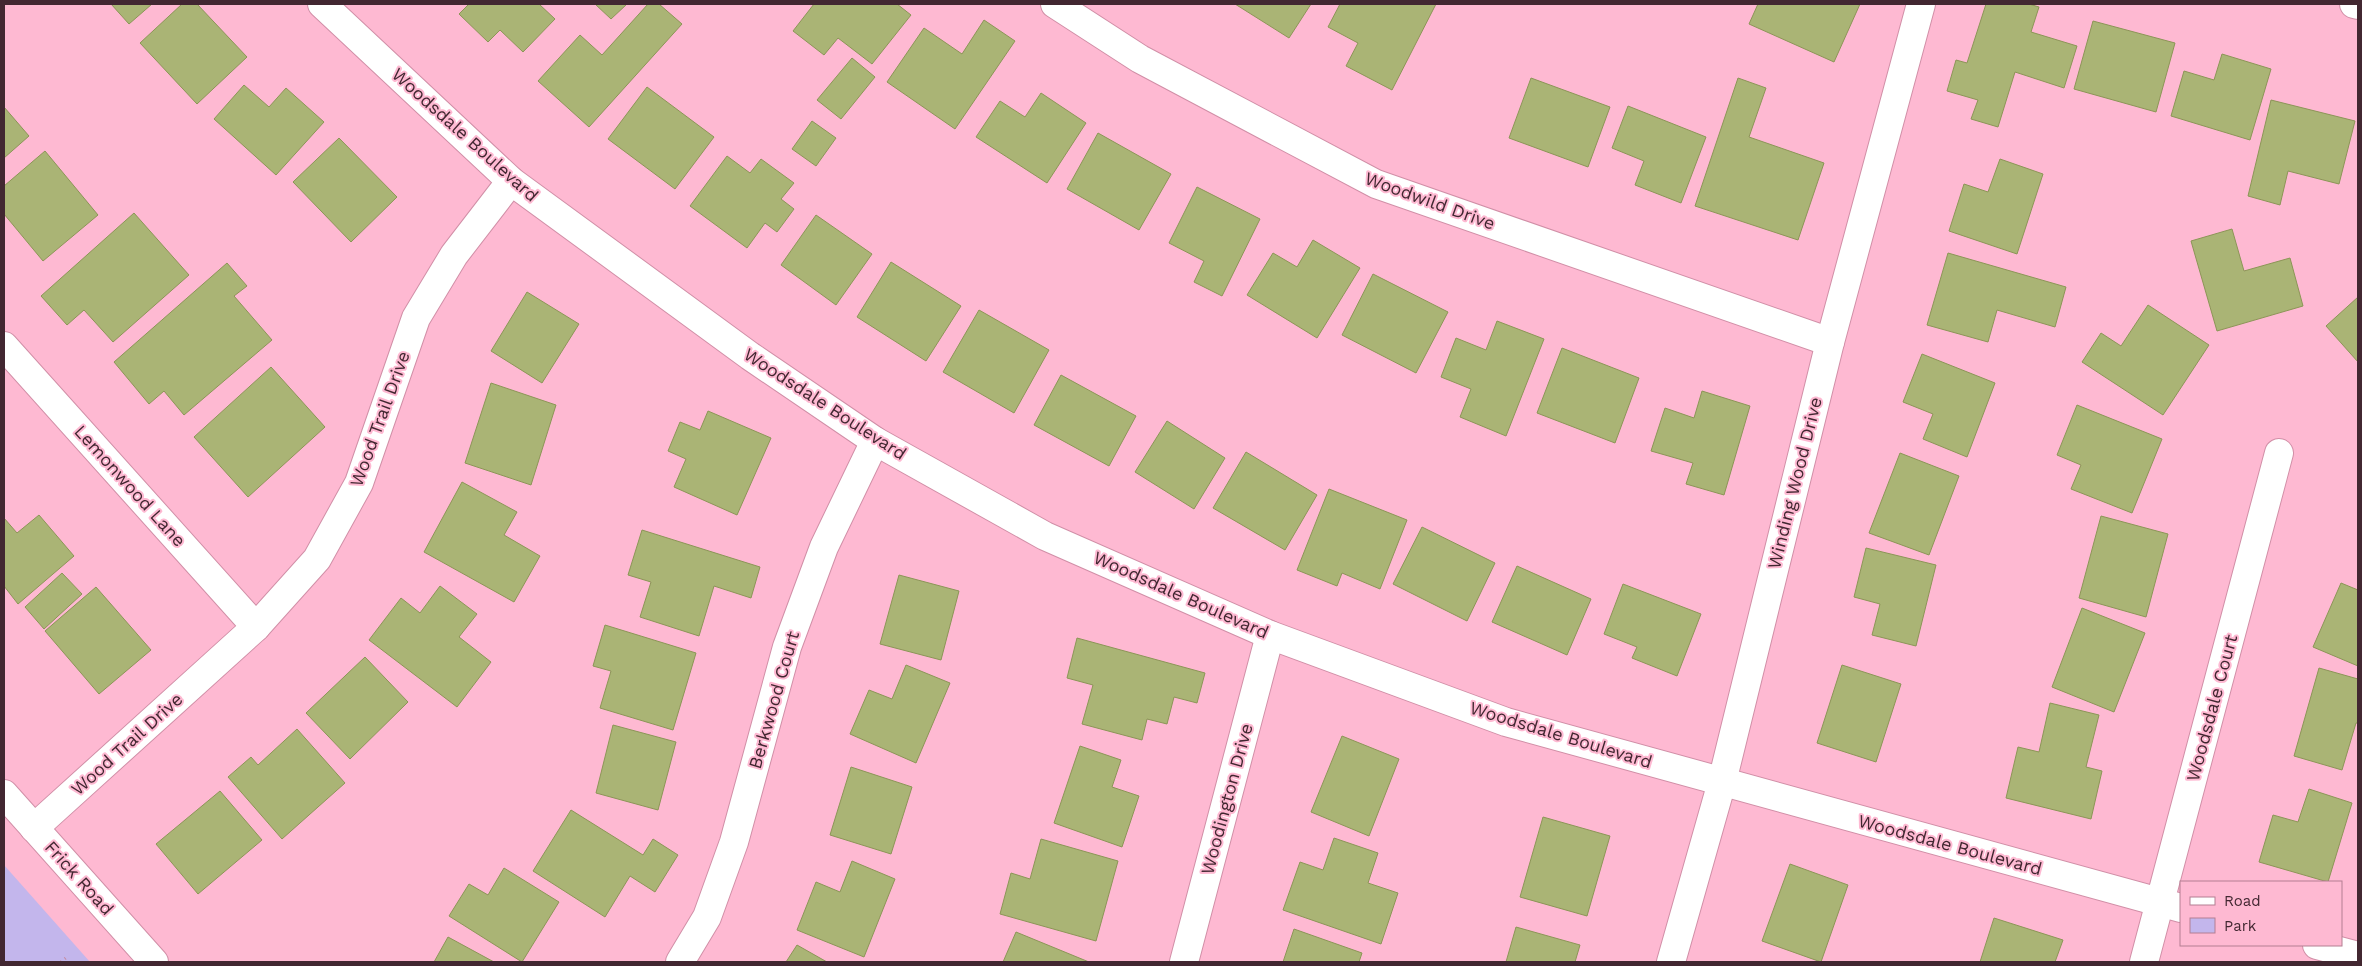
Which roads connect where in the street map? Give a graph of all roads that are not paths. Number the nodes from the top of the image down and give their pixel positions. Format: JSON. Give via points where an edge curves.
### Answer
{"nodes":[{"id":1,"x":322,"y":4,"type":"edge"},
{"id":2,"x":1056,"y":4,"type":"edge"},
{"id":3,"x":1921,"y":4,"type":"edge"},
{"id":4,"x":2354,"y":4,"type":"edge"},
{"id":5,"x":2358,"y":5,"type":"edge"},
{"id":6,"x":511,"y":181,"type":"junction"},
{"id":7,"x":1830,"y":342,"type":"junction"},
{"id":8,"x":4,"y":346,"type":"edge"},
{"id":9,"x":875,"y":441,"type":"junction"},
{"id":10,"x":2279,"y":453,"type":"dead end"},
{"id":11,"x":256,"y":627,"type":"junction"},
{"id":12,"x":1270,"y":635,"type":"junction"},
{"id":13,"x":1722,"y":782,"type":"junction"},
{"id":14,"x":4,"y":794,"type":"edge"},
{"id":15,"x":34,"y":828,"type":"junction"},
{"id":16,"x":2171,"y":905,"type":"edge"},
{"id":17,"x":2321,"y":946,"type":"edge"},
{"id":18,"x":2358,"y":956,"type":"edge"},
{"id":19,"x":154,"y":962,"type":"edge"},
{"id":20,"x":680,"y":962,"type":"edge"},
{"id":21,"x":1184,"y":962,"type":"edge"},
{"id":22,"x":1671,"y":962,"type":"edge"},
{"id":23,"x":2144,"y":962,"type":"edge"}],
"edges":[{"from":1,"to":6,"type":"street","name":"Woodsdale Boulevard"},
{"from":2,"to":7,"type":"street","name":"Woodwild Drive","via":[[1140,60],[1376,184]]},
{"from":3,"to":7,"type":"street","name":"Winding Wood Drive"},
{"from":4,"to":5,"type":"street"},
{"from":6,"to":9,"type":"street","name":"Woodsdale Boulevard","via":[[750,356]]},
{"from":6,"to":11,"type":"street","name":"Wood Trail Drive","via":[[454,255],[416,318],[359,483],[317,559]]},
{"from":7,"to":13,"type":"street","name":"Winding Wood Drive"},
{"from":8,"to":11,"type":"street","name":"Lemonwood Lane"},
{"from":9,"to":12,"type":"street","name":"Woodsdale Boulevard","via":[[1045,536]]},
{"from":9,"to":20,"type":"street","name":"Berkwood Court","via":[[824,547],[787,647],[734,842],[707,917]]},
{"from":10,"to":16,"type":"street","name":"Woodsdale Court"},
{"from":11,"to":15,"type":"street","name":"Wood Trail Drive"},
{"from":12,"to":13,"type":"street","name":"Woodsdale Boulevard","via":[[1506,722]]},
{"from":12,"to":21,"type":"street","name":"Woodington Drive"},
{"from":13,"to":16,"type":"street","name":"Woodsdale Boulevard"},
{"from":13,"to":22,"type":"street","name":"Winding Wood Drive"},
{"from":14,"to":15,"type":"street","name":"Frick Road"},
{"from":15,"to":19,"type":"street","name":"Frick Road"},
{"from":16,"to":23,"type":"street","name":"Woodsdale Court"},
{"from":17,"to":18,"type":"street"}]}
